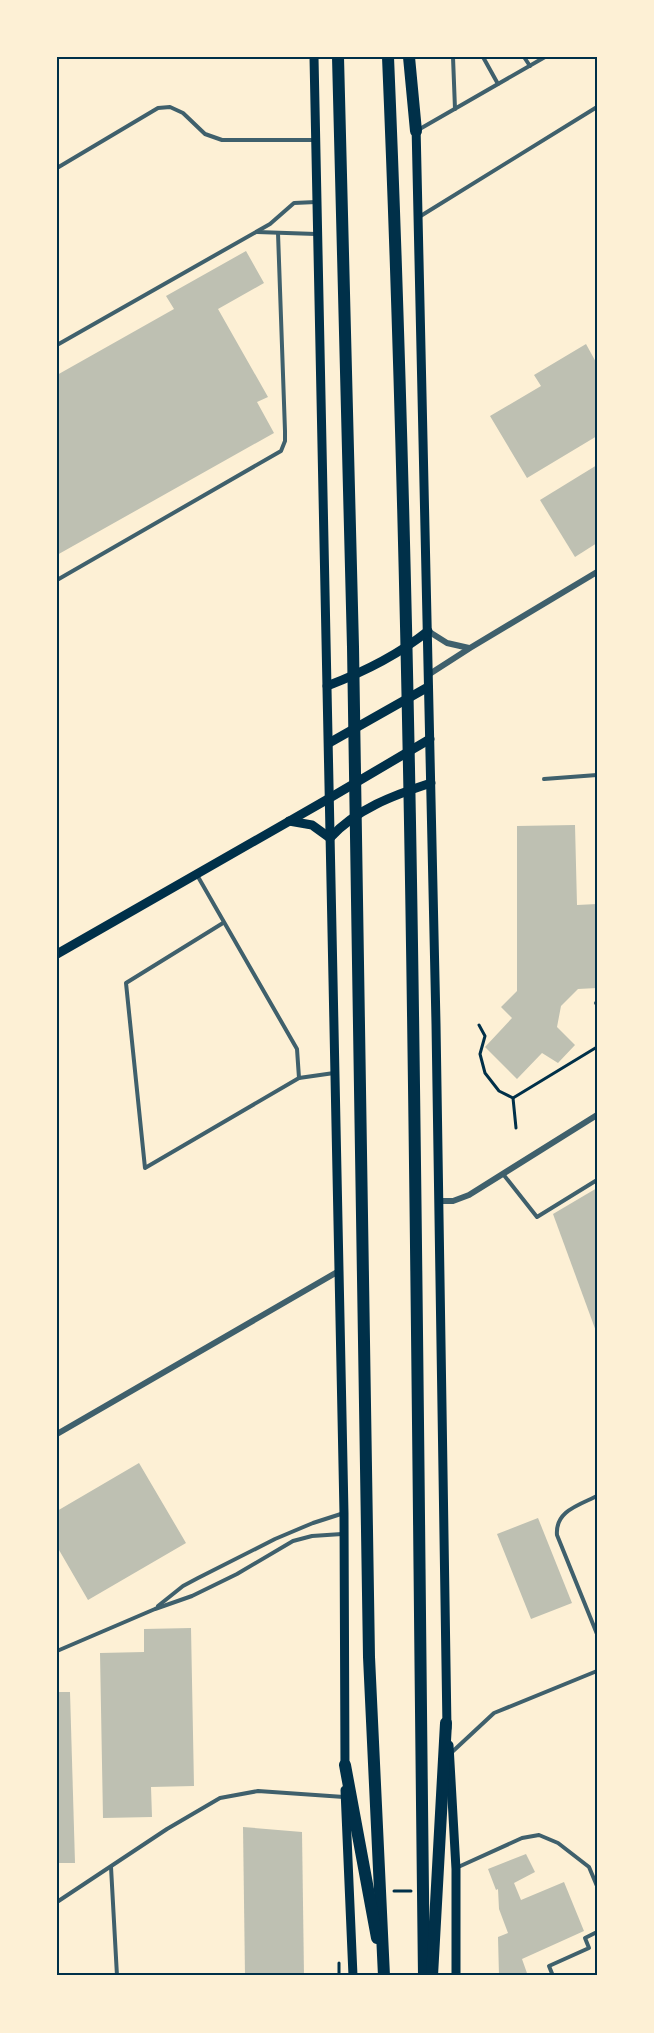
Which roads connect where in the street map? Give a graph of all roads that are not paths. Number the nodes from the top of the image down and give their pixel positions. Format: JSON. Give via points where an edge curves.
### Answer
{"nodes":[{"id":1,"x":314,"y":57,"type":"edge"},
{"id":2,"x":338,"y":57,"type":"edge"},
{"id":3,"x":388,"y":57,"type":"edge"},
{"id":4,"x":409,"y":57,"type":"edge"},
{"id":5,"x":415,"y":57,"type":"edge"},
{"id":6,"x":453,"y":57,"type":"edge"},
{"id":7,"x":483,"y":57,"type":"edge"},
{"id":8,"x":524,"y":57,"type":"edge"},
{"id":9,"x":544,"y":57,"type":"edge"},
{"id":10,"x":530,"y":66,"type":"junction"},
{"id":11,"x":498,"y":84,"type":"junction"},
{"id":12,"x":597,"y":107,"type":"edge"},
{"id":13,"x":455,"y":109,"type":"junction"},
{"id":14,"x":417,"y":131,"type":"junction"},
{"id":15,"x":315,"y":140,"type":"junction"},
{"id":16,"x":57,"y":168,"type":"edge"},
{"id":17,"x":316,"y":202,"type":"junction"},
{"id":18,"x":418,"y":218,"type":"junction"},
{"id":19,"x":256,"y":231,"type":"junction"},
{"id":20,"x":278,"y":233,"type":"junction"},
{"id":21,"x":317,"y":234,"type":"junction"},
{"id":22,"x":57,"y":345,"type":"edge"},
{"id":23,"x":597,"y":572,"type":"edge"},
{"id":24,"x":57,"y":580,"type":"edge"},
{"id":25,"x":428,"y":630,"type":"junction"},
{"id":26,"x":470,"y":648,"type":"junction"},
{"id":27,"x":428,"y":675,"type":"junction"},
{"id":28,"x":327,"y":686,"type":"junction"},
{"id":29,"x":428,"y":687,"type":"junction"},
{"id":30,"x":430,"y":739,"type":"junction"},
{"id":31,"x":329,"y":743,"type":"junction"},
{"id":32,"x":597,"y":776,"type":"edge"},
{"id":33,"x":544,"y":779,"type":"dead end"},
{"id":34,"x":430,"y":783,"type":"junction"},
{"id":35,"x":328,"y":799,"type":"junction"},
{"id":36,"x":289,"y":821,"type":"junction"},
{"id":37,"x":330,"y":838,"type":"junction"},
{"id":38,"x":196,"y":874,"type":"junction"},
{"id":39,"x":223,"y":923,"type":"junction"},
{"id":40,"x":57,"y":954,"type":"edge"},
{"id":41,"x":334,"y":1073,"type":"junction"},
{"id":42,"x":299,"y":1078,"type":"junction"},
{"id":43,"x":597,"y":1115,"type":"edge"},
{"id":44,"x":503,"y":1174,"type":"junction"},
{"id":45,"x":597,"y":1180,"type":"edge"},
{"id":46,"x":439,"y":1201,"type":"junction"},
{"id":47,"x":339,"y":1270,"type":"junction"},
{"id":48,"x":57,"y":1434,"type":"edge"},
{"id":49,"x":597,"y":1496,"type":"edge"},
{"id":50,"x":344,"y":1513,"type":"junction"},
{"id":51,"x":344,"y":1534,"type":"junction"},
{"id":52,"x":155,"y":1609,"type":"junction"},
{"id":53,"x":597,"y":1634,"type":"edge"},
{"id":54,"x":57,"y":1652,"type":"edge"},
{"id":55,"x":597,"y":1671,"type":"edge"},
{"id":56,"x":446,"y":1723,"type":"junction"},
{"id":57,"x":450,"y":1754,"type":"junction"},
{"id":58,"x":345,"y":1765,"type":"junction"},
{"id":59,"x":345,"y":1797,"type":"junction"},
{"id":60,"x":111,"y":1866,"type":"junction"},
{"id":61,"x":456,"y":1869,"type":"junction"},
{"id":62,"x":597,"y":1886,"type":"edge"},
{"id":63,"x":57,"y":1902,"type":"edge"},
{"id":64,"x":597,"y":1932,"type":"edge"},
{"id":65,"x":384,"y":1974,"type":"edge"},
{"id":66,"x":117,"y":1976,"type":"edge"},
{"id":67,"x":353,"y":1976,"type":"edge"},
{"id":68,"x":424,"y":1976,"type":"edge"},
{"id":69,"x":432,"y":1976,"type":"edge"},
{"id":70,"x":456,"y":1976,"type":"edge"},
{"id":71,"x":553,"y":1976,"type":"edge"}],
"edges":[{"from":1,"to":15,"type":"main road"},
{"from":2,"to":65,"type":"highway","via":[[353,647],[369,1657]]},
{"from":3,"to":68,"type":"highway","via":[[410,821]]},
{"from":4,"to":14,"type":"highway"},
{"from":5,"to":14,"type":"main road"},
{"from":6,"to":13,"type":"lane"},
{"from":7,"to":11,"type":"lane"},
{"from":8,"to":10,"type":"lane"},
{"from":9,"to":10,"type":"lane"},
{"from":10,"to":11,"type":"lane"},
{"from":11,"to":13,"type":"lane"},
{"from":12,"to":18,"type":"lane"},
{"from":13,"to":14,"type":"lane"},
{"from":14,"to":18,"type":"main road"},
{"from":15,"to":16,"type":"lane","via":[[222,141],[205,134],[183,113],[170,107],[158,108]]},
{"from":15,"to":17,"type":"main road"},
{"from":17,"to":19,"type":"lane","via":[[294,202]]},
{"from":17,"to":21,"type":"main road"},
{"from":18,"to":25,"type":"main road"},
{"from":19,"to":20,"type":"lane"},
{"from":19,"to":22,"type":"lane"},
{"from":20,"to":21,"type":"lane"},
{"from":20,"to":24,"type":"lane","via":[[285,431],[281,451]]},
{"from":21,"to":28,"type":"main road"},
{"from":23,"to":26,"type":"street"},
{"from":25,"to":26,"type":"street","via":[[447,643]]},
{"from":25,"to":27,"type":"main road"},
{"from":25,"to":28,"type":"main road","via":[[393,656]]},
{"from":26,"to":27,"type":"street"},
{"from":27,"to":29,"type":"main road"},
{"from":28,"to":31,"type":"main road"},
{"from":29,"to":30,"type":"main road"},
{"from":29,"to":31,"type":"main road"},
{"from":30,"to":34,"type":"main road"},
{"from":30,"to":35,"type":"main road"},
{"from":31,"to":35,"type":"main road"},
{"from":32,"to":33,"type":"lane"},
{"from":34,"to":37,"type":"main road","via":[[377,804],[344,823]]},
{"from":34,"to":46,"type":"main road"},
{"from":35,"to":36,"type":"main road"},
{"from":35,"to":37,"type":"main road"},
{"from":36,"to":37,"type":"main road","via":[[312,825]]},
{"from":36,"to":38,"type":"main road"},
{"from":37,"to":41,"type":"main road"},
{"from":38,"to":39,"type":"lane"},
{"from":38,"to":40,"type":"main road"},
{"from":39,"to":42,"type":"lane","via":[[297,1049]]},
{"from":39,"to":42,"type":"lane","via":[[126,983],[145,1168]]},
{"from":41,"to":42,"type":"lane"},
{"from":41,"to":47,"type":"main road"},
{"from":43,"to":44,"type":"street"},
{"from":44,"to":45,"type":"lane","via":[[537,1217]]},
{"from":44,"to":46,"type":"street","via":[[462,1199]]},
{"from":46,"to":56,"type":"main road"},
{"from":47,"to":48,"type":"street"},
{"from":47,"to":50,"type":"main road"},
{"from":49,"to":53,"type":"lane","via":[[565,1513],[556,1525]]},
{"from":50,"to":51,"type":"main road"},
{"from":50,"to":52,"type":"lane","via":[[303,1527],[198,1578]]},
{"from":51,"to":52,"type":"lane","via":[[293,1541],[237,1574]]},
{"from":51,"to":58,"type":"main road"},
{"from":52,"to":54,"type":"lane"},
{"from":55,"to":57,"type":"lane","via":[[494,1713]]},
{"from":56,"to":57,"type":"main road"},
{"from":56,"to":69,"type":"highway"},
{"from":57,"to":61,"type":"main road"},
{"from":58,"to":59,"type":"main road"},
{"from":58,"to":65,"type":"highway"},
{"from":59,"to":60,"type":"lane","via":[[258,1791],[220,1798]]},
{"from":59,"to":67,"type":"main road"},
{"from":60,"to":63,"type":"lane"},
{"from":60,"to":66,"type":"lane"},
{"from":61,"to":62,"type":"lane","via":[[522,1838],[539,1835],[558,1843],[589,1867]]},
{"from":61,"to":70,"type":"main road"},
{"from":64,"to":71,"type":"lane","via":[[585,1938],[589,1948],[549,1966]]}]}
